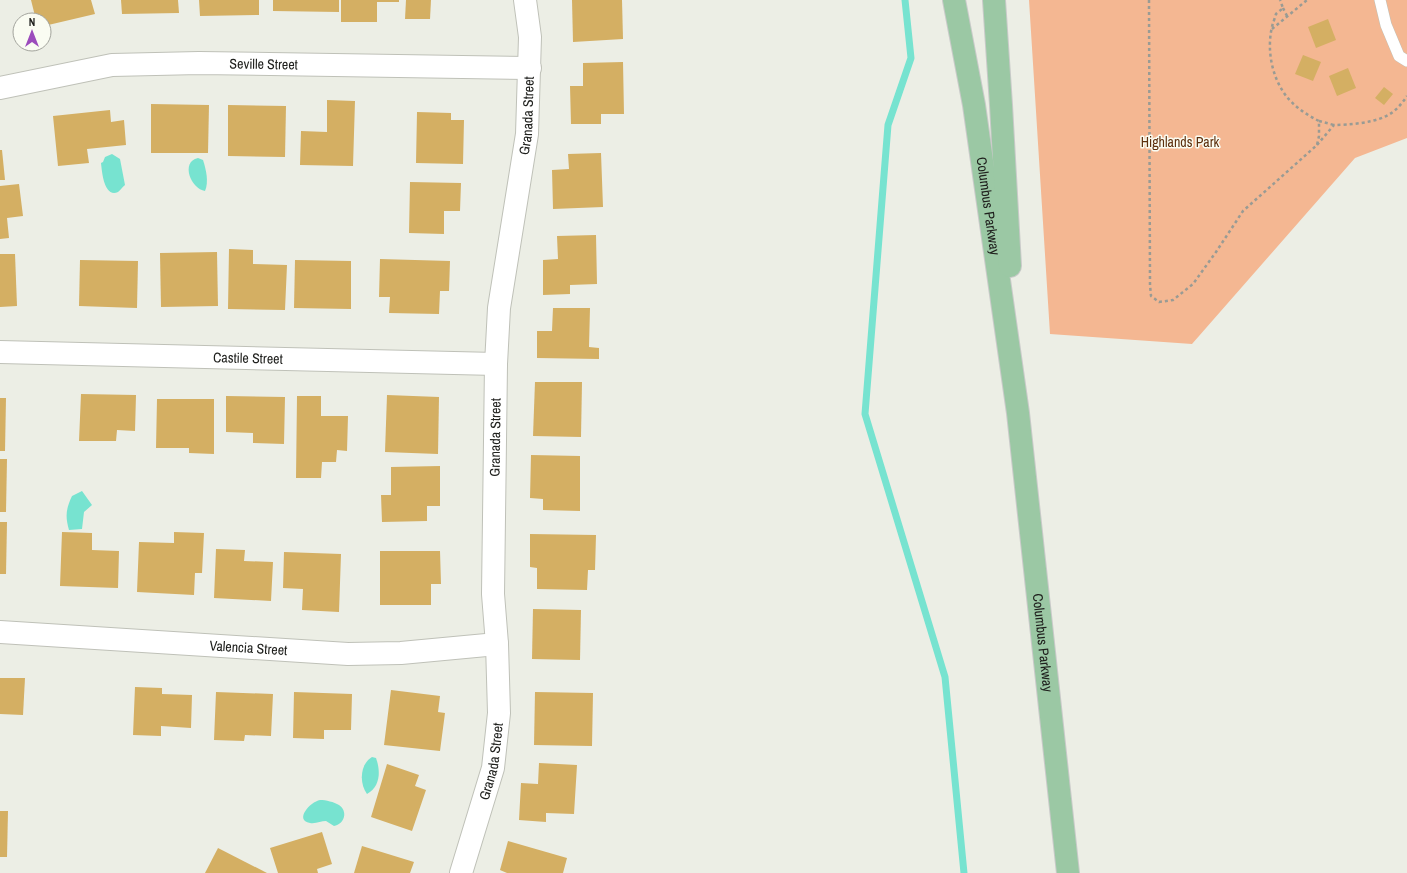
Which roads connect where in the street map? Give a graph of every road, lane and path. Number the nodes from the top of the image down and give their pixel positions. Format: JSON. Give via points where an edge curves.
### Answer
{"nodes":[{"id":1,"x":525,"y":0,"type":"edge"},
{"id":2,"x":954,"y":0,"type":"edge"},
{"id":3,"x":994,"y":0,"type":"edge"},
{"id":4,"x":1149,"y":0,"type":"edge"},
{"id":5,"x":1280,"y":0,"type":"edge"},
{"id":6,"x":1307,"y":0,"type":"edge"},
{"id":7,"x":1380,"y":0,"type":"edge"},
{"id":8,"x":1283,"y":8,"type":"junction"},
{"id":9,"x":1287,"y":17,"type":"junction"},
{"id":10,"x":1271,"y":29,"type":"junction"},
{"id":11,"x":1407,"y":61,"type":"edge"},
{"id":12,"x":530,"y":68,"type":"junction"},
{"id":13,"x":0,"y":88,"type":"edge"},
{"id":14,"x":1407,"y":96,"type":"edge"},
{"id":15,"x":1319,"y":121,"type":"junction"},
{"id":16,"x":1334,"y":126,"type":"junction"},
{"id":17,"x":1317,"y":145,"type":"junction"},
{"id":18,"x":0,"y":352,"type":"edge"},
{"id":19,"x":496,"y":364,"type":"junction"},
{"id":20,"x":1018,"y":413,"type":"junction"},
{"id":21,"x":0,"y":632,"type":"edge"},
{"id":22,"x":497,"y":644,"type":"junction"},
{"id":23,"x":461,"y":873,"type":"edge"},
{"id":24,"x":1068,"y":873,"type":"edge"}],
"edges":[{"from":1,"to":12,"type":"street","name":"Granada Street","via":[[530,37]]},
{"from":2,"to":20,"type":"main road","name":"Columbus Parkway","via":[[974,105]]},
{"from":3,"to":20,"type":"main road","name":"Columbus Parkway"},
{"from":4,"to":17,"type":"path","via":[[1151,296],[1159,302],[1173,300],[1193,284],[1243,211]]},
{"from":5,"to":8,"type":"path"},
{"from":6,"to":9,"type":"path"},
{"from":7,"to":11,"type":"lane","via":[[1396,50],[1399,56]]},
{"from":8,"to":9,"type":"path"},
{"from":8,"to":10,"type":"path","via":[[1276,14]]},
{"from":9,"to":10,"type":"path"},
{"from":10,"to":15,"type":"path","via":[[1271,58],[1277,81],[1287,98],[1307,115]]},
{"from":12,"to":13,"type":"street","name":"Seville Street","via":[[199,63],[112,65]]},
{"from":12,"to":19,"type":"street","name":"Granada Street","via":[[527,134],[499,308]]},
{"from":14,"to":16,"type":"path","via":[[1400,106],[1384,117]]},
{"from":15,"to":16,"type":"path"},
{"from":15,"to":17,"type":"path"},
{"from":16,"to":17,"type":"path"},
{"from":18,"to":19,"type":"street","name":"Castile Street"},
{"from":19,"to":22,"type":"street","name":"Granada Street","via":[[494,594]]},
{"from":20,"to":24,"type":"main road","name":"Columbus Parkway"},
{"from":21,"to":22,"type":"street","name":"Valencia Street","via":[[348,654],[401,653]]},
{"from":22,"to":23,"type":"street","name":"Granada Street","via":[[499,714],[493,768]]}]}
